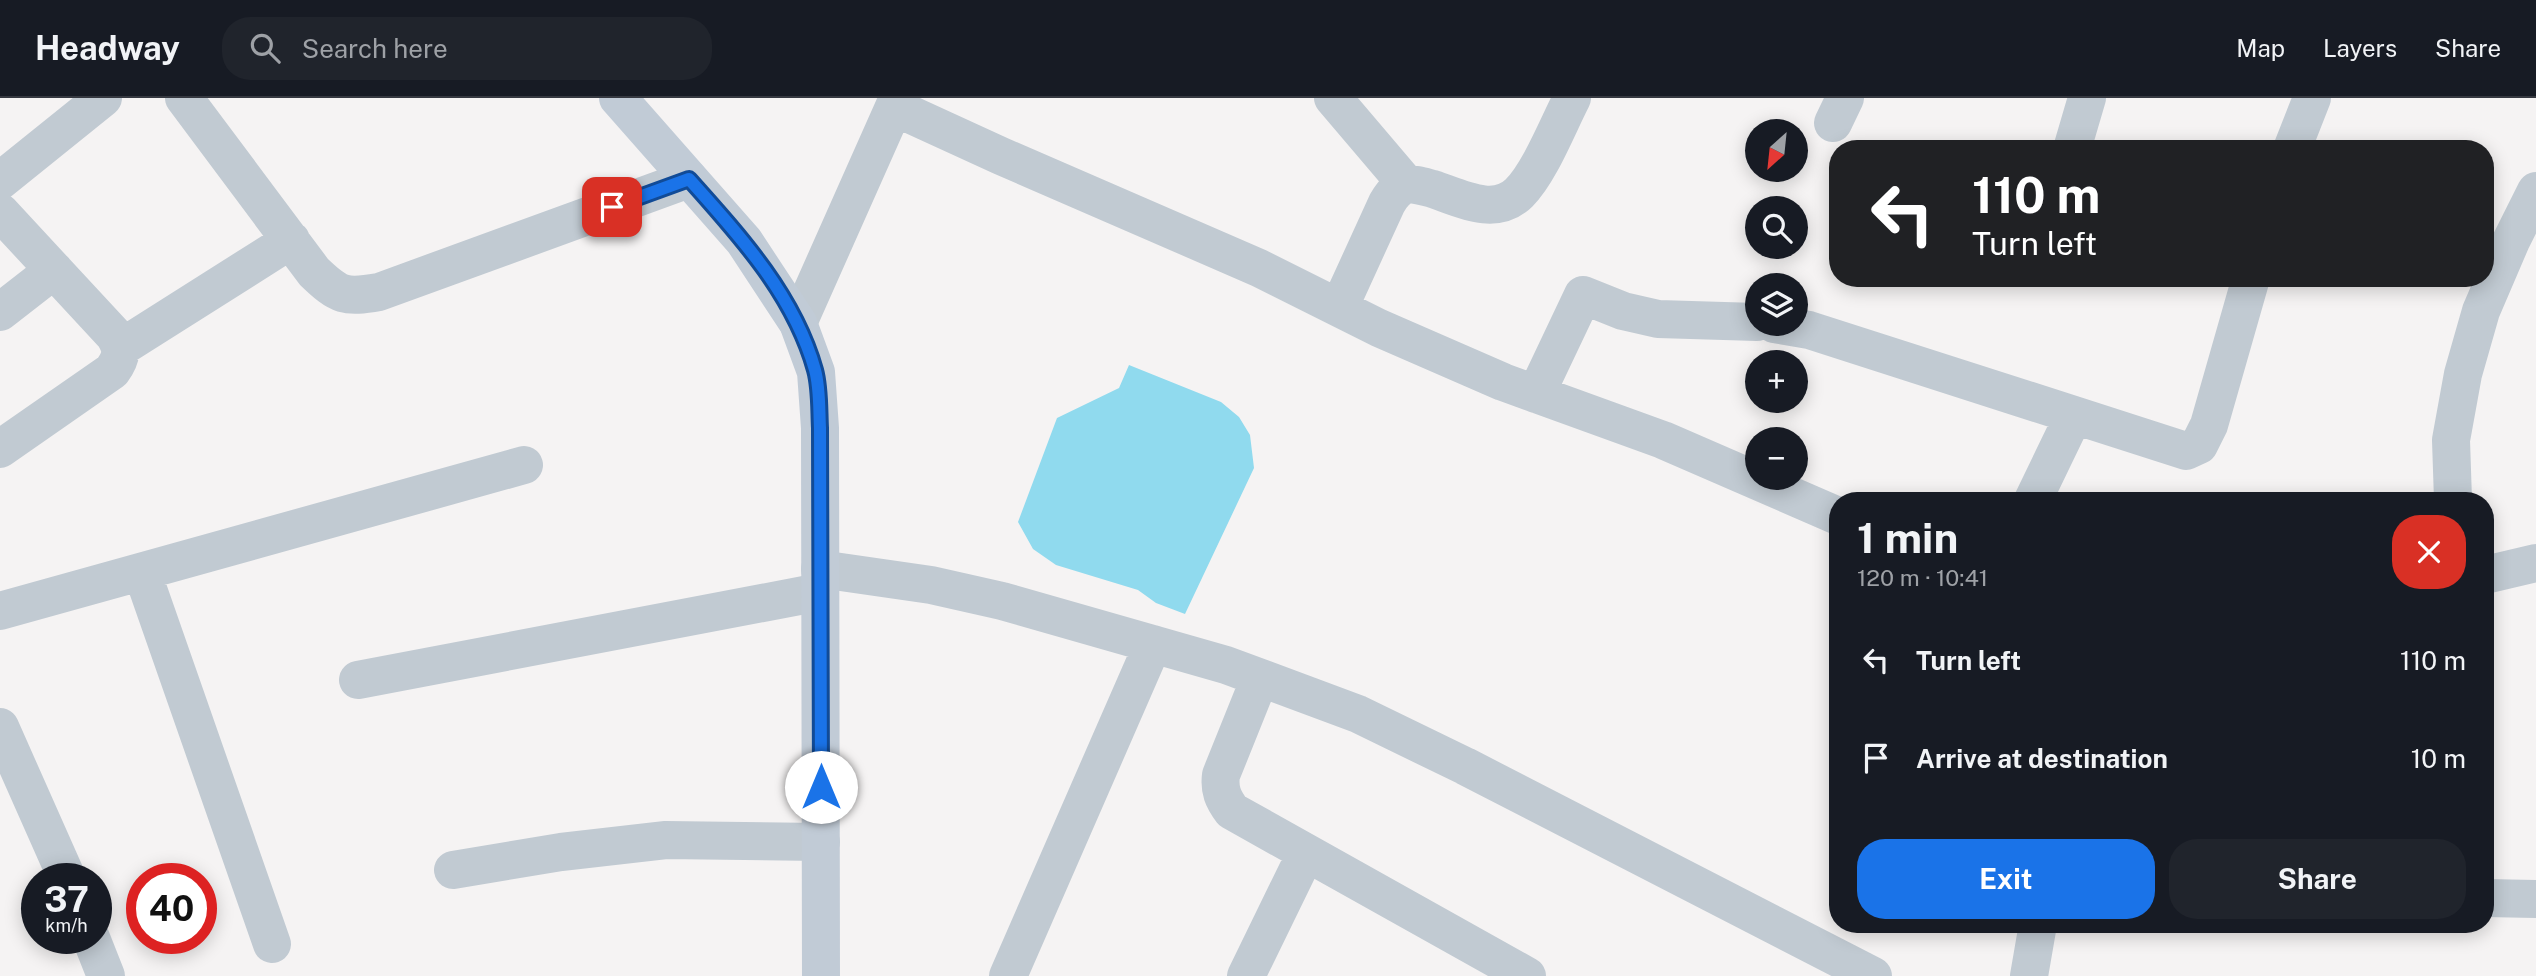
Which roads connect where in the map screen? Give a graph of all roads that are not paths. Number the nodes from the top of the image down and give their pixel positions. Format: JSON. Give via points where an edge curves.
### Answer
{"nodes":[{"id":1,"x":103,"y":98,"type":"edge"},
{"id":2,"x":184,"y":98,"type":"edge"},
{"id":3,"x":618,"y":98,"type":"edge"},
{"id":4,"x":1333,"y":98,"type":"edge"},
{"id":5,"x":1572,"y":98,"type":"edge"},
{"id":6,"x":2087,"y":98,"type":"edge"},
{"id":7,"x":2312,"y":98,"type":"edge"},
{"id":8,"x":896,"y":103,"type":"edge"},
{"id":9,"x":2075,"y":140,"type":"edge"},
{"id":10,"x":2296,"y":140,"type":"edge"},
{"id":11,"x":689,"y":179,"type":"junction"},
{"id":12,"x":0,"y":181,"type":"edge"},
{"id":13,"x":1407,"y":185,"type":"junction"},
{"id":14,"x":2536,"y":191,"type":"edge"},
{"id":15,"x":0,"y":212,"type":"edge"},
{"id":16,"x":291,"y":240,"type":"junction"},
{"id":17,"x":54,"y":270,"type":"junction"},
{"id":18,"x":2494,"y":281,"type":"edge"},
{"id":19,"x":2248,"y":287,"type":"edge"},
{"id":20,"x":2492,"y":287,"type":"edge"},
{"id":21,"x":1339,"y":308,"type":"junction"},
{"id":22,"x":0,"y":312,"type":"edge"},
{"id":23,"x":1745,"y":322,"type":"edge"},
{"id":24,"x":799,"y":323,"type":"junction"},
{"id":25,"x":1808,"y":330,"type":"edge"},
{"id":26,"x":122,"y":347,"type":"junction"},
{"id":27,"x":1535,"y":394,"type":"junction"},
{"id":28,"x":2074,"y":415,"type":"junction"},
{"id":29,"x":0,"y":450,"type":"edge"},
{"id":30,"x":524,"y":465,"type":"dead end"},
{"id":31,"x":2037,"y":492,"type":"edge"},
{"id":32,"x":2453,"y":492,"type":"edge"},
{"id":33,"x":1829,"y":512,"type":"edge"},
{"id":34,"x":2536,"y":562,"type":"edge"},
{"id":35,"x":142,"y":572,"type":"junction"},
{"id":36,"x":2494,"y":573,"type":"edge"},
{"id":37,"x":820,"y":580,"type":"junction"},
{"id":38,"x":0,"y":611,"type":"edge"},
{"id":39,"x":1153,"y":644,"type":"junction"},
{"id":40,"x":1260,"y":678,"type":"junction"},
{"id":41,"x":358,"y":680,"type":"dead end"},
{"id":42,"x":0,"y":727,"type":"edge"},
{"id":43,"x":821,"y":842,"type":"junction"},
{"id":44,"x":1306,"y":853,"type":"junction"},
{"id":45,"x":60,"y":863,"type":"edge"},
{"id":46,"x":453,"y":870,"type":"dead end"},
{"id":47,"x":2494,"y":898,"type":"edge"},
{"id":48,"x":2536,"y":899,"type":"edge"},
{"id":49,"x":2036,"y":933,"type":"edge"},
{"id":50,"x":272,"y":944,"type":"dead end"},
{"id":51,"x":97,"y":954,"type":"edge"},
{"id":52,"x":106,"y":976,"type":"edge"},
{"id":53,"x":821,"y":976,"type":"edge"},
{"id":54,"x":1008,"y":976,"type":"edge"},
{"id":55,"x":1247,"y":976,"type":"edge"},
{"id":56,"x":1527,"y":976,"type":"edge"},
{"id":57,"x":1873,"y":976,"type":"edge"},
{"id":58,"x":2029,"y":976,"type":"edge"}],
"edges":[{"from":1,"to":12,"type":"street"},
{"from":2,"to":16,"type":"street"},
{"from":3,"to":11,"type":"street"},
{"from":4,"to":13,"type":"street"},
{"from":5,"to":13,"type":"street","via":[[1531,178],[1503,204],[1488,206]]},
{"from":6,"to":9,"type":"street"},
{"from":7,"to":10,"type":"street"},
{"from":8,"to":21,"type":"street","via":[[1001,156],[1259,268]]},
{"from":8,"to":24,"type":"street"},
{"from":11,"to":16,"type":"street","via":[[379,292],[356,296],[334,291]]},
{"from":11,"to":24,"type":"street","via":[[744,241]]},
{"from":13,"to":21,"type":"street","via":[[1387,203]]},
{"from":14,"to":18,"type":"street"},
{"from":15,"to":17,"type":"street"},
{"from":16,"to":26,"type":"street"},
{"from":17,"to":22,"type":"street"},
{"from":17,"to":26,"type":"street"},
{"from":19,"to":28,"type":"street","via":[[2210,425],[2199,446],[2186,451]]},
{"from":20,"to":32,"type":"street","via":[[2463,374],[2451,440]]},
{"from":21,"to":27,"type":"street"},
{"from":23,"to":27,"type":"street","via":[[1658,319],[1583,295]]},
{"from":24,"to":37,"type":"street","via":[[816,372]]},
{"from":25,"to":28,"type":"street"},
{"from":26,"to":29,"type":"street","via":[[112,371]]},
{"from":27,"to":33,"type":"street","via":[[1663,440]]},
{"from":28,"to":31,"type":"street"},
{"from":30,"to":35,"type":"street"},
{"from":34,"to":36,"type":"street"},
{"from":35,"to":38,"type":"street"},
{"from":35,"to":50,"type":"street"},
{"from":37,"to":39,"type":"street","via":[[931,586]]},
{"from":37,"to":41,"type":"street"},
{"from":37,"to":43,"type":"street"},
{"from":39,"to":40,"type":"street"},
{"from":39,"to":54,"type":"street"},
{"from":40,"to":44,"type":"street","via":[[1219,787],[1232,811]]},
{"from":40,"to":57,"type":"street","via":[[1358,714],[1465,766]]},
{"from":42,"to":45,"type":"street"},
{"from":43,"to":46,"type":"street","via":[[666,840]]},
{"from":43,"to":53,"type":"street"},
{"from":44,"to":55,"type":"street"},
{"from":44,"to":56,"type":"street"},
{"from":47,"to":48,"type":"street"},
{"from":49,"to":58,"type":"street"},
{"from":51,"to":52,"type":"street"}]}
